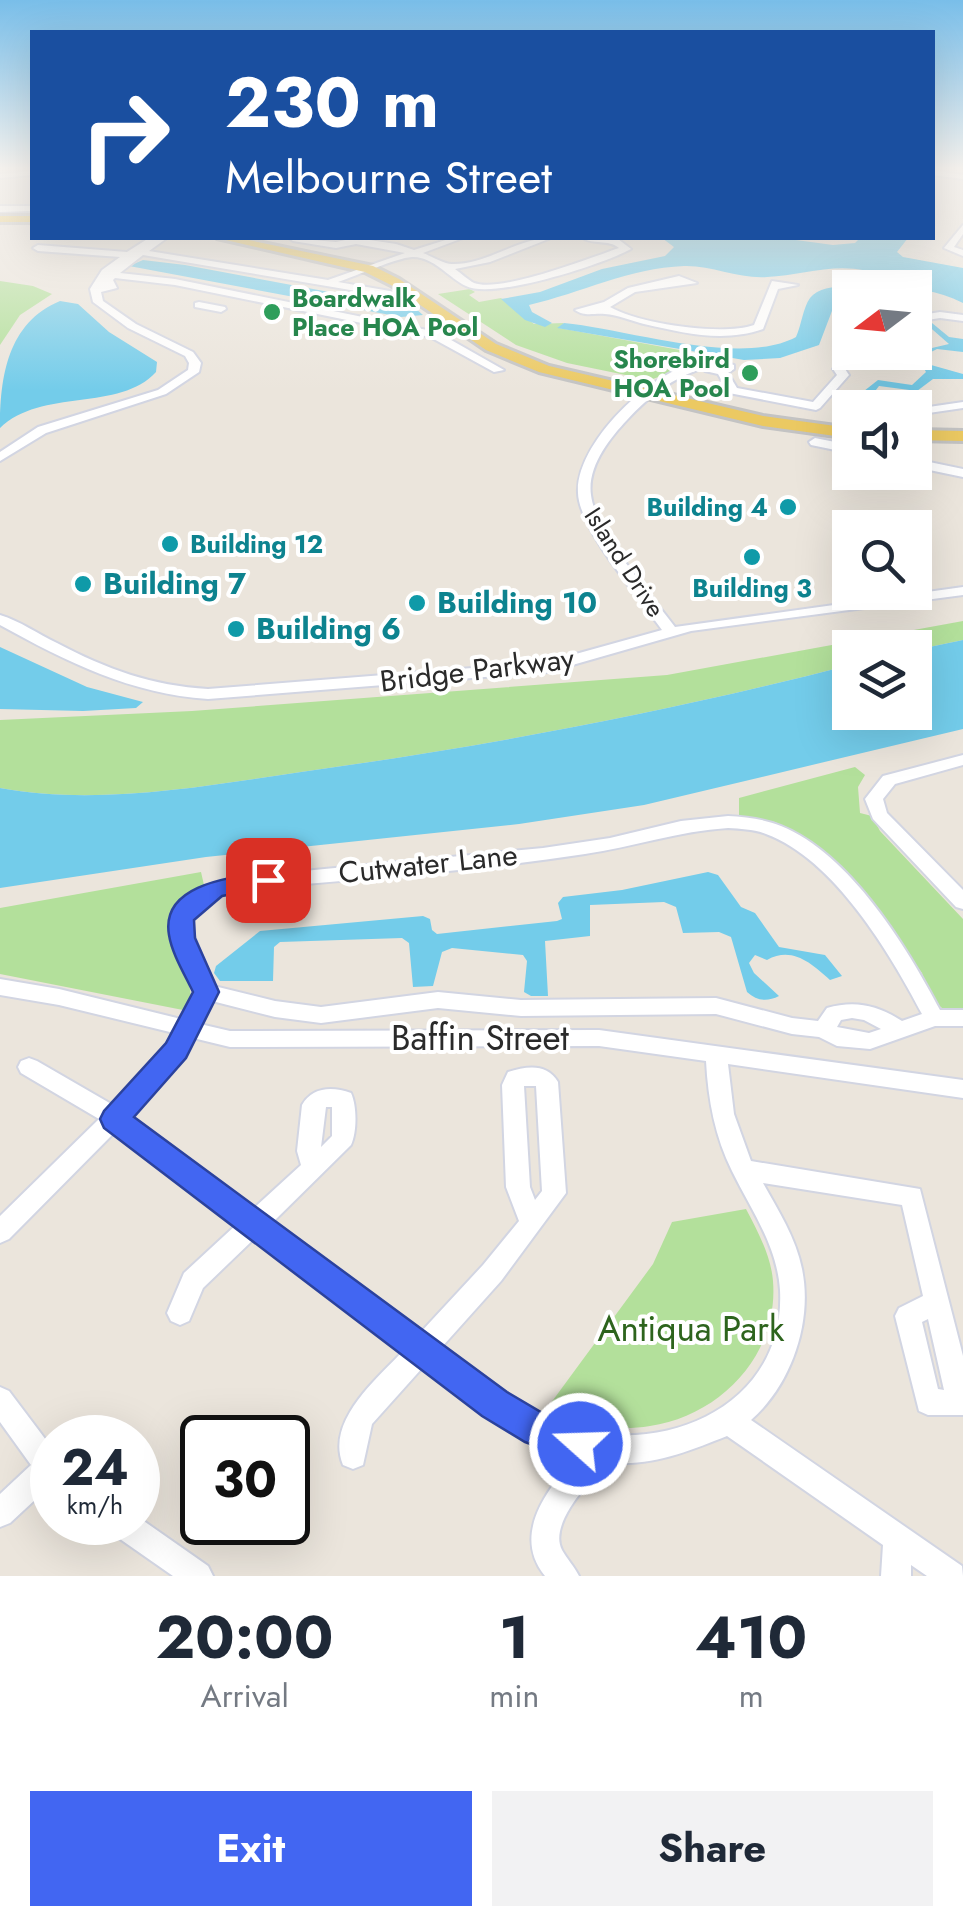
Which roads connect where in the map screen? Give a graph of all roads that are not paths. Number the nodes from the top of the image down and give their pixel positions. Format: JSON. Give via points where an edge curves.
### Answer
{"nodes":[{"id":1,"x":145,"y":244,"type":"edge"},
{"id":2,"x":154,"y":244,"type":"edge"},
{"id":3,"x":251,"y":244,"type":"edge"},
{"id":4,"x":271,"y":244,"type":"edge"},
{"id":5,"x":378,"y":244,"type":"edge"},
{"id":6,"x":428,"y":244,"type":"edge"},
{"id":7,"x":441,"y":244,"type":"edge"},
{"id":8,"x":532,"y":244,"type":"edge"},
{"id":9,"x":620,"y":244,"type":"edge"},
{"id":10,"x":38,"y":248,"type":"dead end"},
{"id":11,"x":141,"y":252,"type":"junction"},
{"id":12,"x":414,"y":252,"type":"junction"},
{"id":13,"x":110,"y":255,"type":"junction"},
{"id":14,"x":126,"y":256,"type":"junction"},
{"id":15,"x":371,"y":267,"type":"junction"},
{"id":16,"x":447,"y":268,"type":"junction"},
{"id":17,"x":107,"y":274,"type":"junction"},
{"id":18,"x":154,"y":279,"type":"junction"},
{"id":19,"x":329,"y":280,"type":"junction"},
{"id":20,"x":674,"y":282,"type":"dead end"},
{"id":21,"x":778,"y":286,"type":"dead end"},
{"id":22,"x":133,"y":290,"type":"dead end"},
{"id":23,"x":386,"y":292,"type":"dead end"},
{"id":24,"x":238,"y":294,"type":"junction"},
{"id":25,"x":199,"y":305,"type":"dead end"},
{"id":26,"x":337,"y":314,"type":"junction"},
{"id":27,"x":932,"y":316,"type":"edge"},
{"id":28,"x":963,"y":318,"type":"edge"},
{"id":29,"x":328,"y":331,"type":"dead end"},
{"id":30,"x":469,"y":334,"type":"junction"},
{"id":31,"x":443,"y":339,"type":"junction"},
{"id":32,"x":715,"y":358,"type":"junction"},
{"id":33,"x":498,"y":370,"type":"dead end"},
{"id":34,"x":840,"y":370,"type":"edge"},
{"id":35,"x":656,"y":391,"type":"junction"},
{"id":36,"x":963,"y":405,"type":"edge"},
{"id":37,"x":932,"y":410,"type":"edge"},
{"id":38,"x":832,"y":423,"type":"edge"},
{"id":39,"x":932,"y":427,"type":"edge"},
{"id":40,"x":963,"y":427,"type":"edge"},
{"id":41,"x":832,"y":431,"type":"edge"},
{"id":42,"x":932,"y":435,"type":"edge"},
{"id":43,"x":963,"y":436,"type":"edge"},
{"id":44,"x":815,"y":442,"type":"dead end"},
{"id":45,"x":832,"y":445,"type":"edge"},
{"id":46,"x":0,"y":457,"type":"edge"},
{"id":47,"x":932,"y":467,"type":"edge"},
{"id":48,"x":963,"y":473,"type":"edge"},
{"id":49,"x":963,"y":591,"type":"edge"},
{"id":50,"x":0,"y":620,"type":"edge"},
{"id":51,"x":670,"y":632,"type":"junction"},
{"id":52,"x":963,"y":760,"type":"edge"},
{"id":53,"x":963,"y":902,"type":"edge"},
{"id":54,"x":0,"y":987,"type":"edge"},
{"id":55,"x":206,"y":992,"type":"junction"},
{"id":56,"x":934,"y":1018,"type":"junction"},
{"id":57,"x":963,"y":1018,"type":"edge"},
{"id":58,"x":188,"y":1029,"type":"junction"},
{"id":59,"x":716,"y":1053,"type":"junction"},
{"id":60,"x":29,"y":1066,"type":"dead end"},
{"id":61,"x":963,"y":1088,"type":"edge"},
{"id":62,"x":115,"y":1119,"type":"junction"},
{"id":63,"x":313,"y":1166,"type":"dead end"},
{"id":64,"x":743,"y":1170,"type":"junction"},
{"id":65,"x":252,"y":1222,"type":"junction"},
{"id":66,"x":532,"y":1223,"type":"junction"},
{"id":67,"x":0,"y":1232,"type":"edge"},
{"id":68,"x":180,"y":1314,"type":"dead end"},
{"id":69,"x":423,"y":1348,"type":"junction"},
{"id":70,"x":0,"y":1400,"type":"edge"},
{"id":71,"x":961,"y":1403,"type":"edge"},
{"id":72,"x":729,"y":1421,"type":"junction"},
{"id":73,"x":30,"y":1441,"type":"edge"},
{"id":74,"x":600,"y":1448,"type":"junction"},
{"id":75,"x":353,"y":1456,"type":"dead end"},
{"id":76,"x":30,"y":1488,"type":"edge"},
{"id":77,"x":0,"y":1514,"type":"edge"},
{"id":78,"x":898,"y":1540,"type":"junction"},
{"id":79,"x":157,"y":1545,"type":"edge"},
{"id":80,"x":198,"y":1576,"type":"edge"},
{"id":81,"x":564,"y":1576,"type":"edge"},
{"id":82,"x":896,"y":1576,"type":"edge"},
{"id":83,"x":952,"y":1576,"type":"edge"}],
"edges":[{"from":1,"to":14,"type":"street"},
{"from":2,"to":11,"type":"street"},
{"from":3,"to":15,"type":"main road"},
{"from":4,"to":15,"type":"main road"},
{"from":5,"to":12,"type":"street"},
{"from":6,"to":12,"type":"street"},
{"from":7,"to":12,"type":"street"},
{"from":8,"to":16,"type":"street"},
{"from":9,"to":16,"type":"street","via":[[626,249],[493,288],[471,286]]},
{"from":10,"to":13,"type":"street"},
{"from":11,"to":17,"type":"street"},
{"from":11,"to":19,"type":"street"},
{"from":12,"to":15,"type":"street"},
{"from":12,"to":16,"type":"street"},
{"from":13,"to":14,"type":"street"},
{"from":13,"to":17,"type":"street","via":[[89,272]]},
{"from":14,"to":17,"type":"street"},
{"from":15,"to":19,"type":"street"},
{"from":15,"to":30,"type":"main road"},
{"from":15,"to":35,"type":"main road","via":[[410,282],[513,350]]},
{"from":17,"to":18,"type":"street"},
{"from":17,"to":46,"type":"street","via":[[96,289],[98,302],[189,354],[193,372],[162,392],[42,430]]},
{"from":18,"to":22,"type":"street"},
{"from":18,"to":24,"type":"street"},
{"from":19,"to":23,"type":"street"},
{"from":20,"to":32,"type":"street","via":[[632,290],[605,308]]},
{"from":21,"to":32,"type":"street","name":"Island Drive","via":[[760,327]]},
{"from":24,"to":25,"type":"street","via":[[217,308]]},
{"from":24,"to":26,"type":"street"},
{"from":26,"to":29,"type":"street","via":[[310,327]]},
{"from":26,"to":31,"type":"street"},
{"from":27,"to":28,"type":"street"},
{"from":30,"to":31,"type":"street"},
{"from":30,"to":35,"type":"main road","via":[[544,369]]},
{"from":31,"to":33,"type":"street"},
{"from":32,"to":34,"type":"street","via":[[732,391],[816,406]]},
{"from":32,"to":35,"type":"street","name":"Island Drive"},
{"from":35,"to":38,"type":"main road"},
{"from":35,"to":41,"type":"main road","via":[[786,426]]},
{"from":35,"to":51,"type":"street","name":"Island Drive","via":[[599,441],[583,487],[597,526]]},
{"from":36,"to":37,"type":"street"},
{"from":39,"to":40,"type":"main road"},
{"from":42,"to":43,"type":"main road"},
{"from":44,"to":45,"type":"street"},
{"from":47,"to":48,"type":"street"},
{"from":49,"to":51,"type":"street","name":"Bridge Parkway"},
{"from":50,"to":51,"type":"street","name":"Bridge Parkway","via":[[124,682],[200,694],[540,668]]},
{"from":52,"to":53,"type":"street","via":[[889,780],[874,799],[879,814]]},
{"from":54,"to":58,"type":"street","name":"Baffin Street"},
{"from":55,"to":56,"type":"street","via":[[320,1015],[438,1000],[521,1008],[716,1006],[824,1030],[834,1014],[855,1010],[876,1014],[897,1029]]},
{"from":55,"to":56,"type":"street","name":"Cutwater Lane","via":[[180,926],[190,906],[223,886],[584,848],[739,821],[804,846],[896,947]]},
{"from":55,"to":58,"type":"street"},
{"from":56,"to":57,"type":"street"},
{"from":58,"to":59,"type":"street","name":"Baffin Street","via":[[258,1041],[598,1038]]},
{"from":58,"to":62,"type":"street"},
{"from":59,"to":61,"type":"street","name":"Baffin Street"},
{"from":59,"to":64,"type":"street","via":[[719,1101]]},
{"from":60,"to":62,"type":"street"},
{"from":62,"to":65,"type":"street"},
{"from":62,"to":67,"type":"street"},
{"from":63,"to":65,"type":"street"},
{"from":64,"to":71,"type":"street","via":[[912,1196]]},
{"from":64,"to":72,"type":"street","via":[[783,1245],[793,1306],[784,1349],[769,1378]]},
{"from":65,"to":68,"type":"street","via":[[193,1280]]},
{"from":65,"to":69,"type":"street"},
{"from":66,"to":66,"type":"street","via":[[554,1193],[547,1082],[540,1076],[516,1078],[514,1085],[518,1188]]},
{"from":66,"to":69,"type":"street"},
{"from":69,"to":74,"type":"street","via":[[538,1430]]},
{"from":69,"to":75,"type":"street","via":[[358,1418]]},
{"from":70,"to":73,"type":"street"},
{"from":72,"to":74,"type":"street","via":[[658,1446]]},
{"from":72,"to":78,"type":"street"},
{"from":74,"to":81,"type":"street","via":[[543,1530],[544,1552]]},
{"from":76,"to":77,"type":"street"},
{"from":78,"to":82,"type":"street"},
{"from":78,"to":83,"type":"street"},
{"from":79,"to":80,"type":"street"}]}
